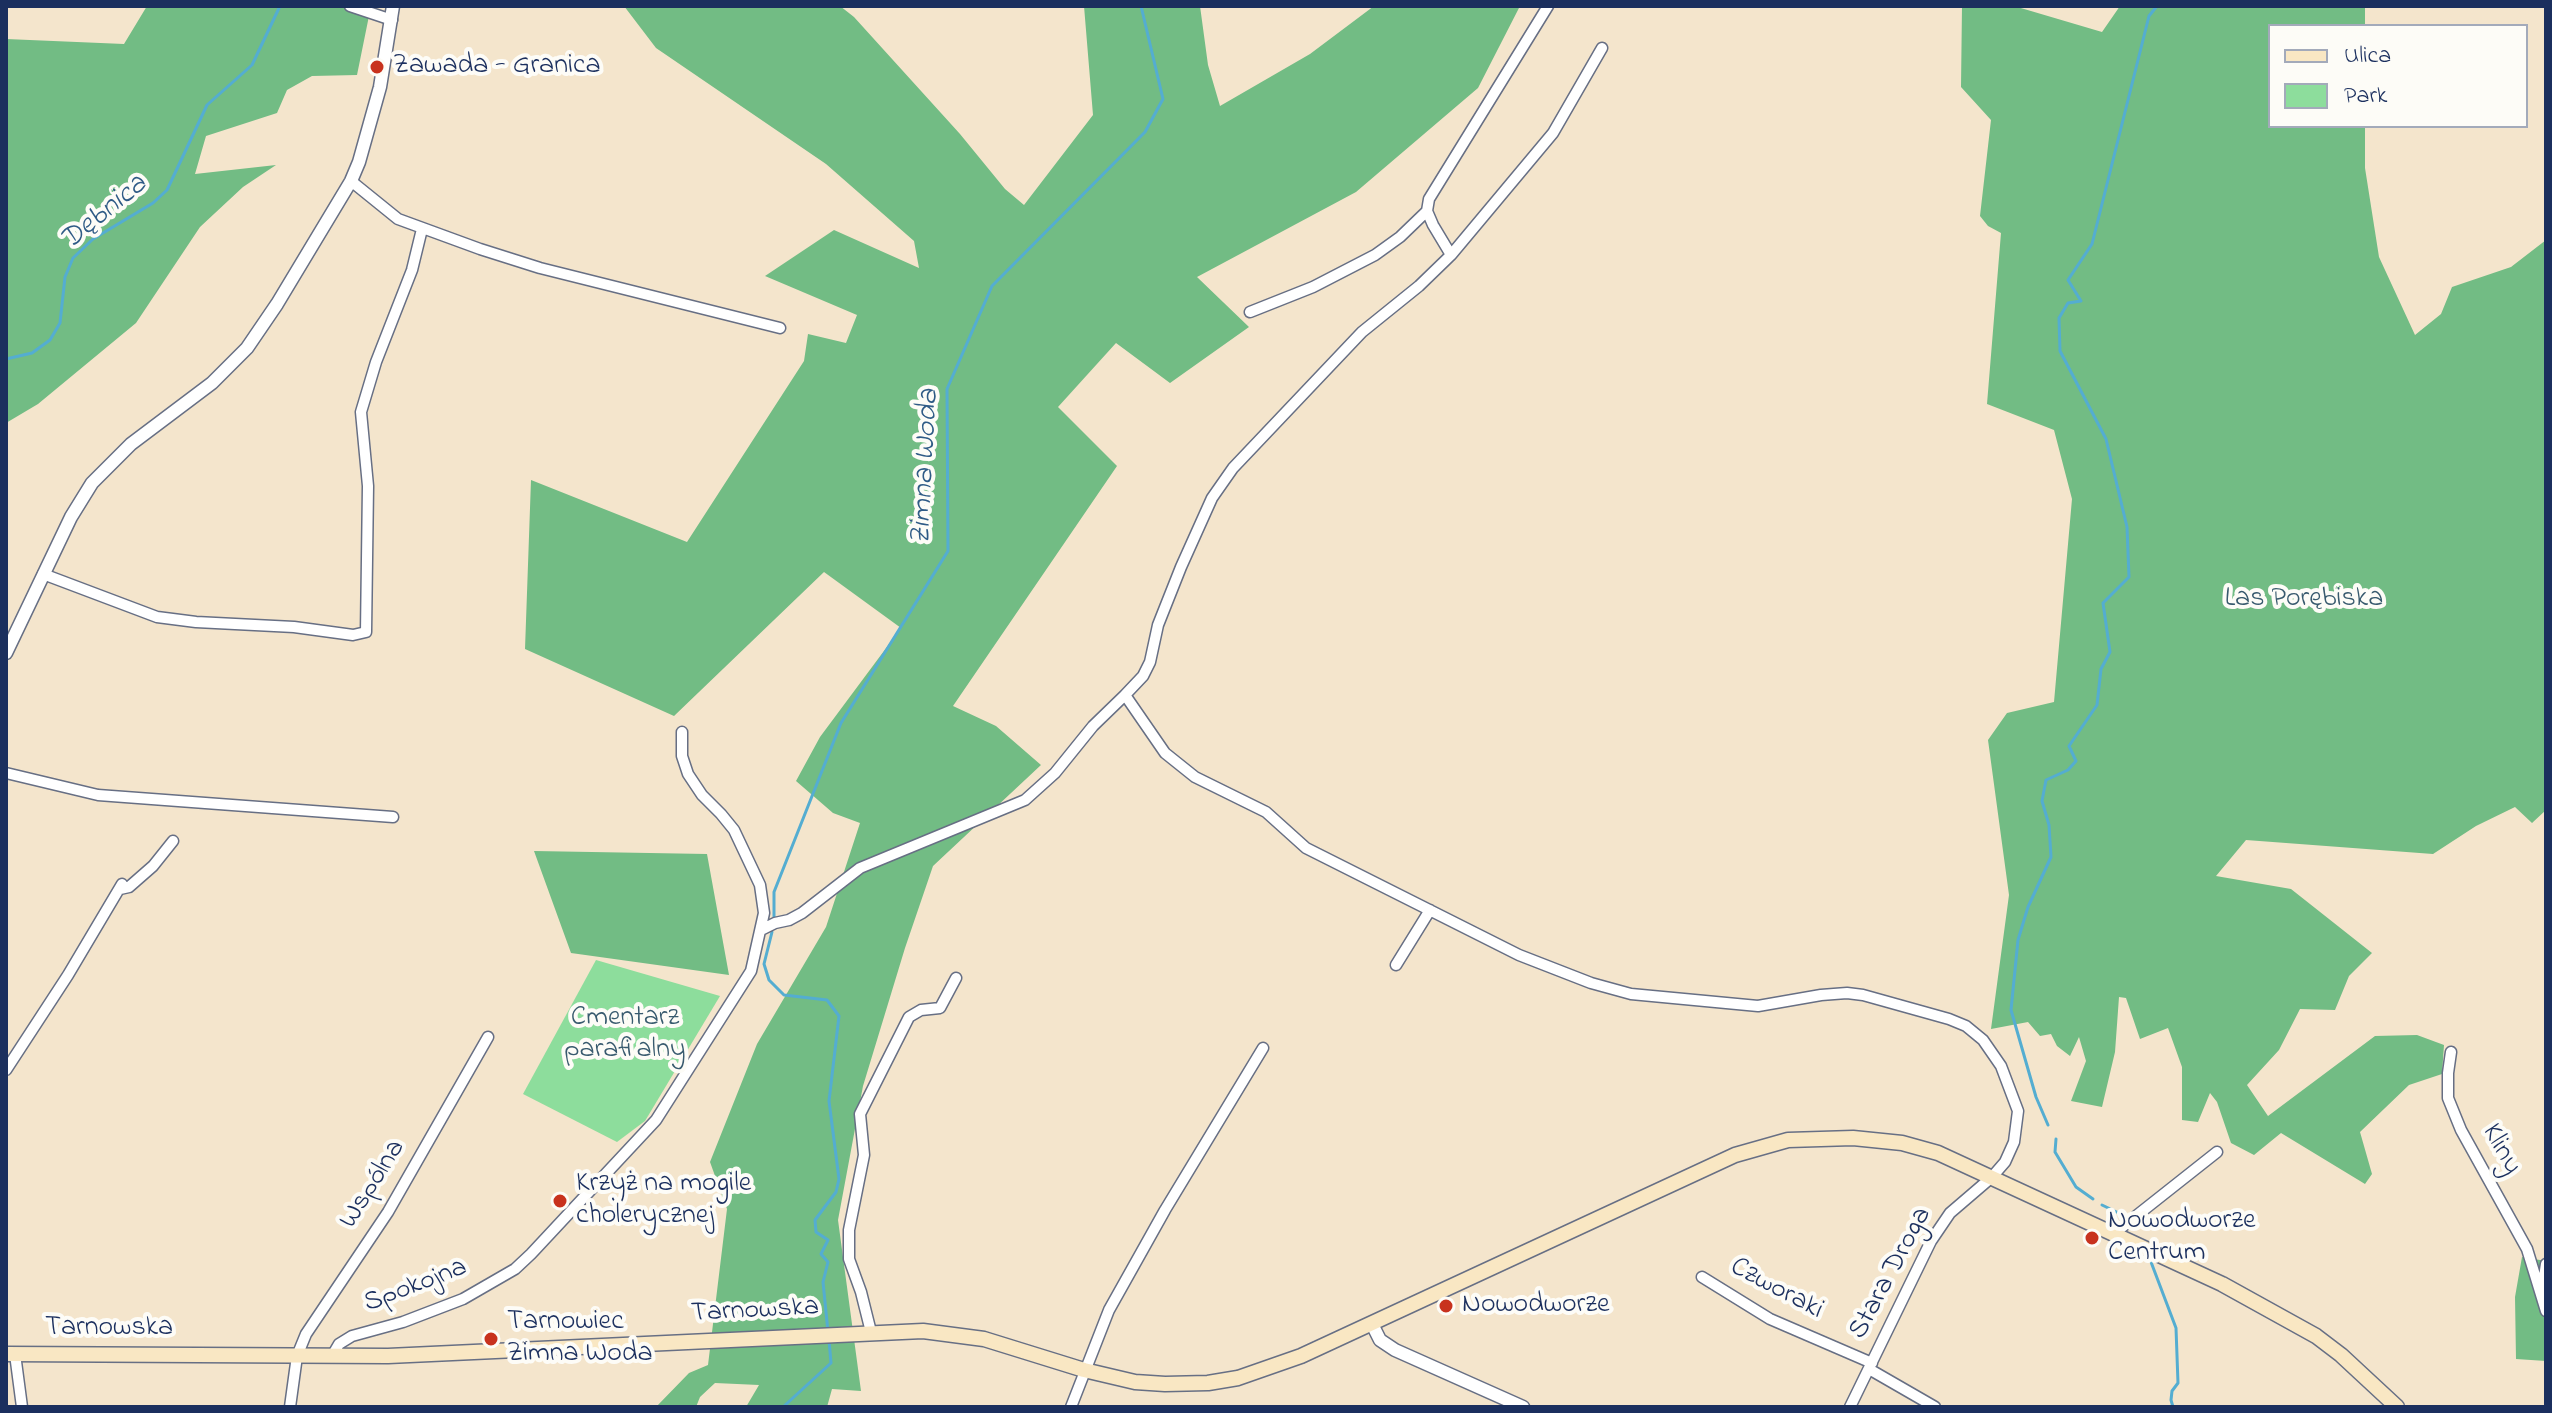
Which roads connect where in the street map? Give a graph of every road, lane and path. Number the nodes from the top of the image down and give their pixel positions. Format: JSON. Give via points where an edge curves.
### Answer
{"nodes":[{"id":1,"x":350,"y":6,"type":"edge"},
{"id":2,"x":393,"y":6,"type":"edge"},
{"id":3,"x":1548,"y":6,"type":"edge"},
{"id":4,"x":392,"y":20,"type":"junction"},
{"id":5,"x":1602,"y":48,"type":"dead end"},
{"id":6,"x":351,"y":181,"type":"junction"},
{"id":7,"x":1427,"y":211,"type":"junction"},
{"id":8,"x":422,"y":229,"type":"junction"},
{"id":9,"x":1451,"y":255,"type":"junction"},
{"id":10,"x":1250,"y":312,"type":"dead end"},
{"id":11,"x":780,"y":328,"type":"dead end"},
{"id":12,"x":43,"y":574,"type":"junction"},
{"id":13,"x":6,"y":653,"type":"edge"},
{"id":14,"x":1125,"y":695,"type":"junction"},
{"id":15,"x":682,"y":732,"type":"dead end"},
{"id":16,"x":6,"y":773,"type":"edge"},
{"id":17,"x":393,"y":817,"type":"dead end"},
{"id":18,"x":173,"y":841,"type":"dead end"},
{"id":19,"x":1430,"y":910,"type":"junction"},
{"id":20,"x":761,"y":930,"type":"junction"},
{"id":21,"x":1396,"y":965,"type":"dead end"},
{"id":22,"x":956,"y":978,"type":"dead end"},
{"id":23,"x":488,"y":1037,"type":"dead end"},
{"id":24,"x":1263,"y":1048,"type":"dead end"},
{"id":25,"x":2451,"y":1052,"type":"dead end"},
{"id":26,"x":6,"y":1070,"type":"edge"},
{"id":27,"x":2217,"y":1152,"type":"dead end"},
{"id":28,"x":1992,"y":1177,"type":"junction"},
{"id":29,"x":2112,"y":1235,"type":"junction"},
{"id":30,"x":2546,"y":1264,"type":"edge"},
{"id":31,"x":1702,"y":1277,"type":"dead end"},
{"id":32,"x":2541,"y":1292,"type":"junction"},
{"id":33,"x":2546,"y":1311,"type":"edge"},
{"id":34,"x":1372,"y":1324,"type":"junction"},
{"id":35,"x":871,"y":1332,"type":"junction"},
{"id":36,"x":11,"y":1354,"type":"edge"},
{"id":37,"x":297,"y":1356,"type":"junction"},
{"id":38,"x":332,"y":1356,"type":"junction"},
{"id":39,"x":1870,"y":1366,"type":"junction"},
{"id":40,"x":1084,"y":1370,"type":"junction"},
{"id":41,"x":22,"y":1407,"type":"edge"},
{"id":42,"x":290,"y":1407,"type":"edge"},
{"id":43,"x":1071,"y":1407,"type":"edge"},
{"id":44,"x":1523,"y":1407,"type":"edge"},
{"id":45,"x":1850,"y":1407,"type":"edge"},
{"id":46,"x":1935,"y":1407,"type":"edge"},
{"id":47,"x":2397,"y":1407,"type":"edge"}],
"edges":[{"from":1,"to":4,"type":"street"},
{"from":2,"to":4,"type":"street"},
{"from":3,"to":7,"type":"street","via":[[1434,189]]},
{"from":4,"to":6,"type":"street","via":[[380,87]]},
{"from":5,"to":9,"type":"street","via":[[1553,133]]},
{"from":6,"to":8,"type":"street","via":[[398,219]]},
{"from":6,"to":12,"type":"street","via":[[247,348],[212,383],[103,469],[81,498]]},
{"from":7,"to":9,"type":"street"},
{"from":7,"to":10,"type":"street","via":[[1375,255]]},
{"from":8,"to":11,"type":"street","via":[[540,268]]},
{"from":8,"to":12,"type":"street","via":[[361,412],[368,486],[366,632],[157,617]]},
{"from":9,"to":14,"type":"street","via":[[1362,332],[1233,468],[1212,498],[1181,567],[1150,662]]},
{"from":12,"to":13,"type":"street"},
{"from":14,"to":19,"type":"street","name":"Stara Droga","via":[[1165,753],[1195,777],[1251,802],[1306,848]]},
{"from":14,"to":20,"type":"street","via":[[1025,800],[860,868],[802,913]]},
{"from":15,"to":20,"type":"street","name":"Spokojna","via":[[688,774],[734,830],[754,870],[763,900]]},
{"from":16,"to":17,"type":"street","via":[[98,795]]},
{"from":18,"to":26,"type":"street","via":[[129,887],[121,886]]},
{"from":19,"to":21,"type":"street"},
{"from":19,"to":28,"type":"street","name":"Stara Droga","via":[[1519,955],[1631,994],[1758,1006],[1847,993],[1966,1026],[2001,1066],[2018,1111],[2014,1142]]},
{"from":20,"to":38,"type":"street","name":"Spokojna","via":[[751,971],[656,1120],[515,1269],[444,1308],[352,1336]]},
{"from":22,"to":35,"type":"street","via":[[940,1008],[909,1017],[860,1114],[864,1155],[849,1230],[849,1259]]},
{"from":23,"to":37,"type":"street","name":"Wspólna","via":[[388,1212],[306,1334]]},
{"from":24,"to":40,"type":"street","via":[[1109,1310]]},
{"from":25,"to":32,"type":"street","name":"Kliny","via":[[2448,1098],[2527,1249]]},
{"from":27,"to":29,"type":"street"},
{"from":28,"to":29,"type":"main road","name":"Tarnowska"},
{"from":28,"to":34,"type":"main road","name":"Tarnowska","via":[[1902,1143],[1788,1140],[1711,1165]]},
{"from":28,"to":39,"type":"street","name":"Stara Droga","via":[[1950,1213],[1931,1241]]},
{"from":29,"to":47,"type":"main road","name":"Tarnowska","via":[[2291,1320],[2341,1355]]},
{"from":30,"to":32,"type":"street"},
{"from":31,"to":39,"type":"street","name":"Czworaki","via":[[1770,1319]]},
{"from":32,"to":33,"type":"street","name":"Kliny"},
{"from":34,"to":40,"type":"main road","name":"Tarnowska","via":[[1301,1356],[1208,1383],[1135,1382]]},
{"from":34,"to":44,"type":"street","via":[[1380,1340],[1395,1350]]},
{"from":35,"to":38,"type":"main road","name":"Tarnowska"},
{"from":35,"to":40,"type":"main road","name":"Tarnowska","via":[[963,1334]]},
{"from":36,"to":37,"type":"main road","name":"Tarnowska"},
{"from":36,"to":41,"type":"street"},
{"from":37,"to":38,"type":"main road","name":"Tarnowska"},
{"from":37,"to":42,"type":"street"},
{"from":39,"to":45,"type":"street","name":"Stara Droga"},
{"from":39,"to":46,"type":"street","name":"Czworaki"},
{"from":40,"to":43,"type":"street"}]}
